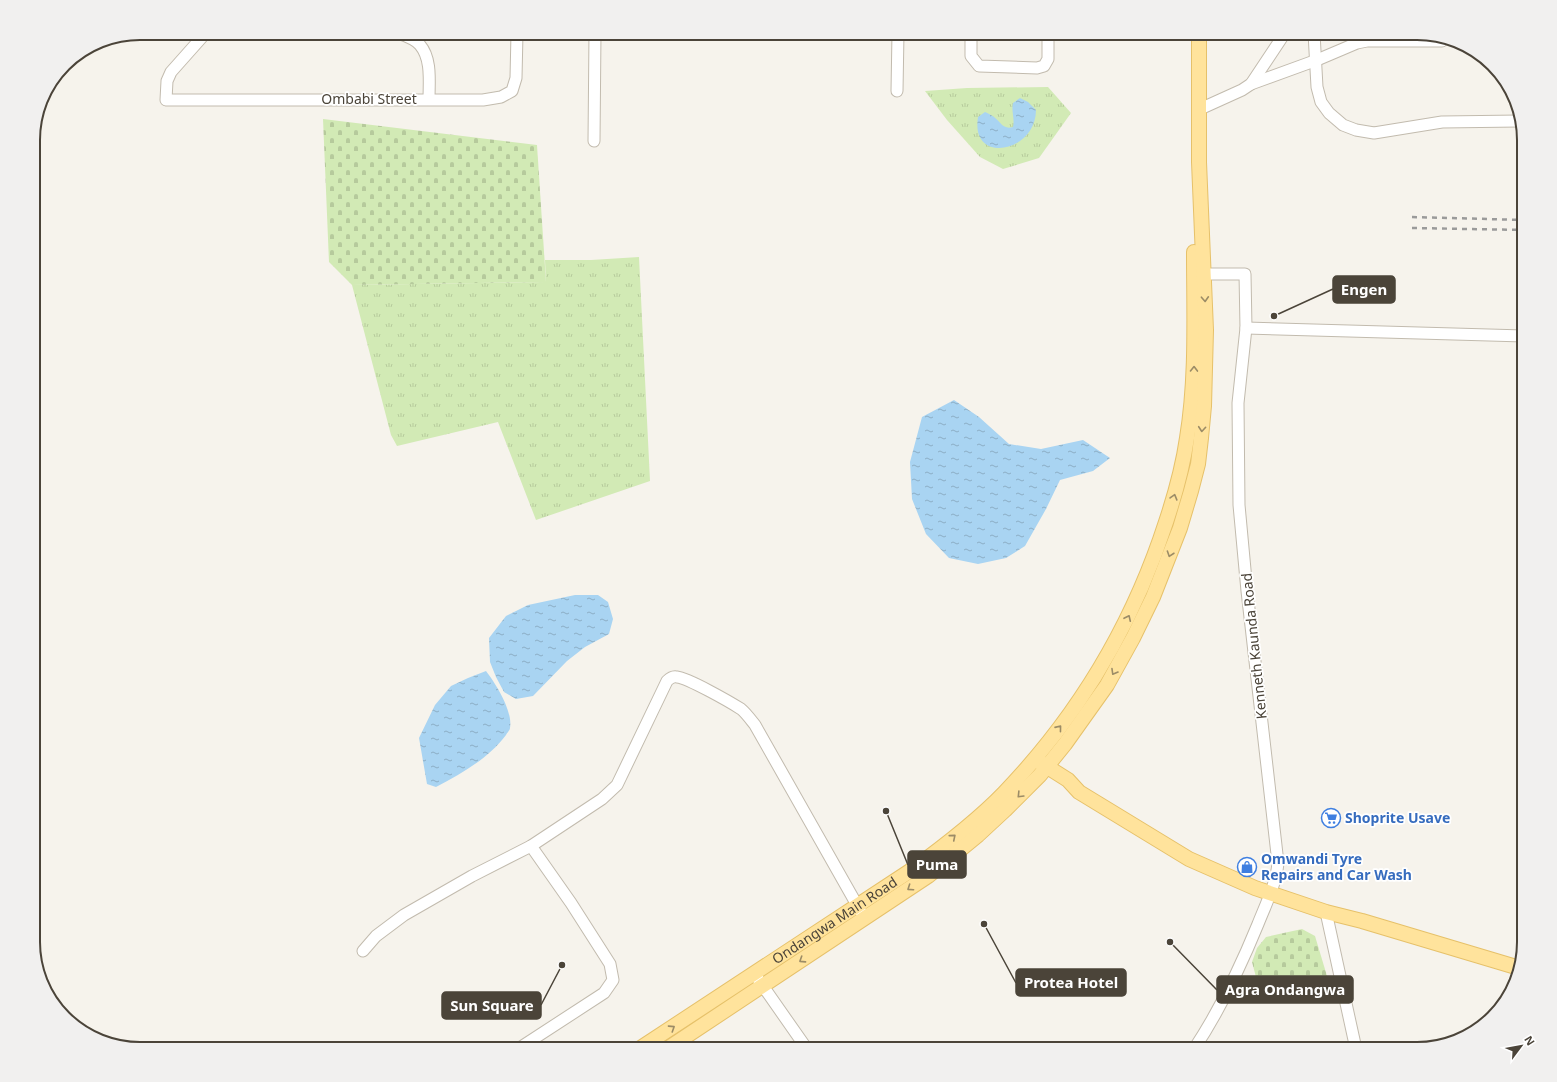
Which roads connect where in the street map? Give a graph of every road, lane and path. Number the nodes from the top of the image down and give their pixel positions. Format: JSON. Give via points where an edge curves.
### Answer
{"nodes":[{"id":1,"x":199,"y":40,"type":"edge"},
{"id":2,"x":414,"y":40,"type":"edge"},
{"id":3,"x":517,"y":40,"type":"edge"},
{"id":4,"x":595,"y":40,"type":"edge"},
{"id":5,"x":898,"y":40,"type":"edge"},
{"id":6,"x":971,"y":40,"type":"edge"},
{"id":7,"x":1048,"y":40,"type":"edge"},
{"id":8,"x":1199,"y":40,"type":"edge"},
{"id":9,"x":1280,"y":40,"type":"edge"},
{"id":10,"x":1315,"y":40,"type":"edge"},
{"id":11,"x":1430,"y":41,"type":"edge"},
{"id":12,"x":1317,"y":60,"type":"junction"},
{"id":13,"x":1251,"y":84,"type":"junction"},
{"id":14,"x":898,"y":91,"type":"dead end"},
{"id":15,"x":428,"y":99,"type":"junction"},
{"id":16,"x":1200,"y":109,"type":"junction"},
{"id":17,"x":1515,"y":121,"type":"edge"},
{"id":18,"x":594,"y":141,"type":"dead end"},
{"id":19,"x":1199,"y":274,"type":"junction"},
{"id":20,"x":1246,"y":328,"type":"junction"},
{"id":21,"x":1517,"y":336,"type":"edge"},
{"id":22,"x":1031,"y":762,"type":"junction"},
{"id":23,"x":1043,"y":770,"type":"junction"},
{"id":24,"x":531,"y":846,"type":"junction"},
{"id":25,"x":1271,"y":892,"type":"junction"},
{"id":26,"x":861,"y":912,"type":"junction"},
{"id":27,"x":1326,"y":912,"type":"junction"},
{"id":28,"x":363,"y":951,"type":"dead end"},
{"id":29,"x":1514,"y":966,"type":"edge"},
{"id":30,"x":754,"y":974,"type":"junction"},
{"id":31,"x":762,"y":986,"type":"junction"},
{"id":32,"x":529,"y":1042,"type":"edge"},
{"id":33,"x":650,"y":1042,"type":"edge"},
{"id":34,"x":678,"y":1042,"type":"edge"},
{"id":35,"x":802,"y":1042,"type":"edge"},
{"id":36,"x":1198,"y":1042,"type":"edge"},
{"id":37,"x":1354,"y":1042,"type":"edge"}],
"edges":[{"from":1,"to":15,"type":"street","name":"Ombabi Street","via":[[171,72],[167,81],[166,100]]},
{"from":2,"to":15,"type":"street","via":[[420,44],[426,54],[429,70]]},
{"from":3,"to":15,"type":"street","name":"Ombabi Street","via":[[516,78],[512,91],[501,97],[483,100]]},
{"from":4,"to":18,"type":"street"},
{"from":5,"to":14,"type":"street"},
{"from":6,"to":7,"type":"street","via":[[970,56],[979,66],[1037,68],[1044,66],[1048,58]]},
{"from":8,"to":16,"type":"main road"},
{"from":9,"to":13,"type":"street"},
{"from":10,"to":12,"type":"street"},
{"from":11,"to":12,"type":"street","via":[[1367,41]]},
{"from":12,"to":13,"type":"street"},
{"from":12,"to":17,"type":"street","via":[[1317,87],[1321,102],[1343,125],[1356,130],[1374,133],[1442,122]]},
{"from":13,"to":16,"type":"street"},
{"from":16,"to":19,"type":"main road"},
{"from":19,"to":20,"type":"street","name":"Kenneth Kaunda Road","via":[[1244,274]]},
{"from":22,"to":19,"type":"main road","name":"Ondangwa Main Road","one_way":true,"via":[[1068,717],[1095,678],[1120,635],[1155,556],[1179,477],[1187,439],[1193,388]]},
{"from":19,"to":23,"type":"main road","name":"Ondangwa Main Road","one_way":true,"via":[[1206,330],[1204,406],[1198,464],[1191,491],[1165,569],[1134,638],[1084,718]]},
{"from":20,"to":21,"type":"street"},
{"from":20,"to":25,"type":"street","name":"Kenneth Kaunda Road","via":[[1238,403],[1239,505],[1278,863]]},
{"from":22,"to":23,"type":"main road"},
{"from":26,"to":22,"type":"main road","name":"Ondangwa Main Road","one_way":true,"via":[[942,847],[1002,794]]},
{"from":23,"to":25,"type":"main road","via":[[1058,785],[1079,792],[1189,859],[1255,888]]},
{"from":23,"to":26,"type":"main road","name":"Ondangwa Main Road","one_way":true,"via":[[1005,810],[928,876]]},
{"from":24,"to":26,"type":"street","via":[[602,799],[617,785],[667,681],[676,676],[682,677],[742,710],[755,725]]},
{"from":24,"to":28,"type":"street","via":[[404,915],[376,936]]},
{"from":24,"to":32,"type":"street","via":[[610,964],[613,980],[604,993]]},
{"from":25,"to":27,"type":"main road"},
{"from":25,"to":36,"type":"street","name":"Kenneth Kaunda Road","via":[[1228,992]]},
{"from":26,"to":30,"type":"main road","name":"Ondangwa Main Road"},
{"from":26,"to":31,"type":"main road","name":"Ondangwa Main Road","one_way":true},
{"from":27,"to":29,"type":"main road"},
{"from":27,"to":37,"type":"street"},
{"from":30,"to":31,"type":"street"},
{"from":33,"to":30,"type":"main road","name":"Ondangwa Main Road","one_way":true},
{"from":31,"to":34,"type":"main road","name":"Ondangwa Main Road"},
{"from":31,"to":35,"type":"street"}]}
